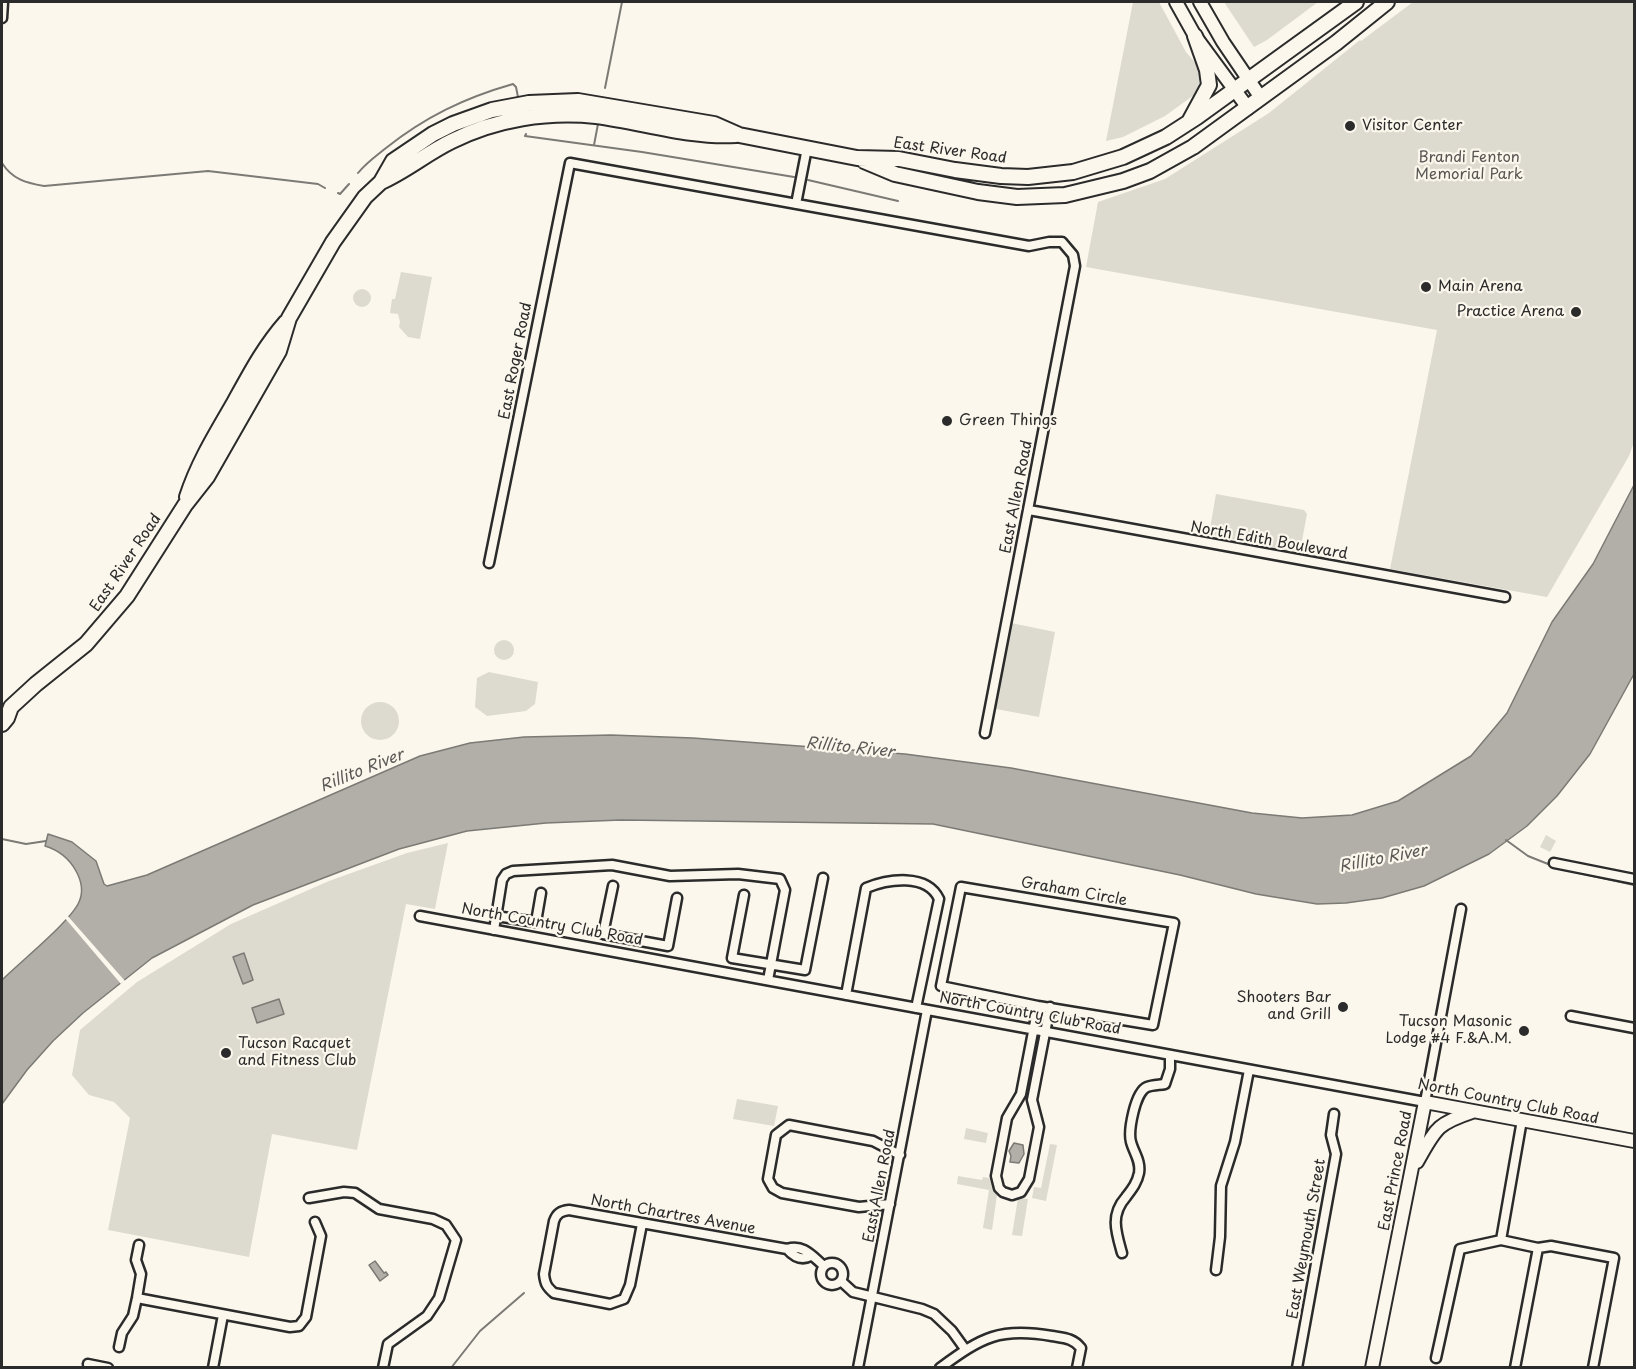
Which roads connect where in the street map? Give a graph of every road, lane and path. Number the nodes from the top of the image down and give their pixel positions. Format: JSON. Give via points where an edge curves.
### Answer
{"nodes":[{"id":1,"x":3,"y":2,"type":"edge"},
{"id":2,"x":1176,"y":2,"type":"edge"},
{"id":3,"x":1200,"y":2,"type":"edge"},
{"id":4,"x":1356,"y":2,"type":"edge"},
{"id":5,"x":1387,"y":2,"type":"edge"},
{"id":6,"x":2,"y":18,"type":"edge"},
{"id":7,"x":1195,"y":36,"type":"junction"},
{"id":8,"x":1248,"y":80,"type":"junction"},
{"id":9,"x":1234,"y":90,"type":"junction"},
{"id":10,"x":1261,"y":98,"type":"junction"},
{"id":11,"x":1248,"y":108,"type":"junction"},
{"id":12,"x":1188,"y":123,"type":"junction"},
{"id":13,"x":807,"y":148,"type":"junction"},
{"id":14,"x":857,"y":158,"type":"junction"},
{"id":15,"x":796,"y":204,"type":"junction"},
{"id":16,"x":1029,"y":510,"type":"junction"},
{"id":17,"x":489,"y":563,"type":"dead end"},
{"id":18,"x":1505,"y":597,"type":"dead end"},
{"id":19,"x":6,"y":708,"type":"edge"},
{"id":20,"x":2,"y":724,"type":"edge"},
{"id":21,"x":985,"y":733,"type":"dead end"},
{"id":22,"x":1554,"y":863,"type":"dead end"},
{"id":23,"x":823,"y":878,"type":"dead end"},
{"id":24,"x":1635,"y":879,"type":"edge"},
{"id":25,"x":613,"y":886,"type":"dead end"},
{"id":26,"x":541,"y":893,"type":"dead end"},
{"id":27,"x":744,"y":895,"type":"dead end"},
{"id":28,"x":677,"y":898,"type":"dead end"},
{"id":29,"x":1461,"y":909,"type":"dead end"},
{"id":30,"x":420,"y":916,"type":"dead end"},
{"id":31,"x":496,"y":916,"type":"junction"},
{"id":32,"x":494,"y":930,"type":"junction"},
{"id":33,"x":633,"y":940,"type":"junction"},
{"id":34,"x":629,"y":955,"type":"junction"},
{"id":35,"x":771,"y":964,"type":"junction"},
{"id":36,"x":768,"y":980,"type":"junction"},
{"id":37,"x":846,"y":995,"type":"junction"},
{"id":38,"x":1038,"y":1006,"type":"junction"},
{"id":39,"x":1050,"y":1007,"type":"junction"},
{"id":40,"x":916,"y":1008,"type":"junction"},
{"id":41,"x":927,"y":1010,"type":"junction"},
{"id":42,"x":1571,"y":1016,"type":"dead end"},
{"id":43,"x":1635,"y":1028,"type":"edge"},
{"id":44,"x":1034,"y":1030,"type":"junction"},
{"id":45,"x":1045,"y":1032,"type":"junction"},
{"id":46,"x":1170,"y":1055,"type":"junction"},
{"id":47,"x":1249,"y":1070,"type":"junction"},
{"id":48,"x":1425,"y":1102,"type":"junction"},
{"id":49,"x":1474,"y":1111,"type":"junction"},
{"id":50,"x":1334,"y":1114,"type":"dead end"},
{"id":51,"x":1522,"y":1120,"type":"junction"},
{"id":52,"x":1635,"y":1141,"type":"edge"},
{"id":53,"x":900,"y":1155,"type":"junction"},
{"id":54,"x":1411,"y":1174,"type":"junction"},
{"id":55,"x":309,"y":1198,"type":"dead end"},
{"id":56,"x":890,"y":1204,"type":"junction"},
{"id":57,"x":315,"y":1222,"type":"dead end"},
{"id":58,"x":642,"y":1224,"type":"junction"},
{"id":59,"x":1500,"y":1240,"type":"junction"},
{"id":60,"x":139,"y":1245,"type":"dead end"},
{"id":61,"x":1538,"y":1248,"type":"junction"},
{"id":62,"x":1122,"y":1253,"type":"dead end"},
{"id":63,"x":824,"y":1266,"type":"junction"},
{"id":64,"x":1216,"y":1270,"type":"dead end"},
{"id":65,"x":841,"y":1281,"type":"junction"},
{"id":66,"x":872,"y":1297,"type":"junction"},
{"id":67,"x":137,"y":1298,"type":"junction"},
{"id":68,"x":223,"y":1315,"type":"junction"},
{"id":69,"x":119,"y":1347,"type":"dead end"},
{"id":70,"x":965,"y":1349,"type":"junction"},
{"id":71,"x":1436,"y":1358,"type":"dead end"},
{"id":72,"x":88,"y":1364,"type":"dead end"},
{"id":73,"x":108,"y":1368,"type":"edge"},
{"id":74,"x":213,"y":1368,"type":"edge"},
{"id":75,"x":383,"y":1368,"type":"edge"},
{"id":76,"x":858,"y":1368,"type":"edge"},
{"id":77,"x":940,"y":1368,"type":"edge"},
{"id":78,"x":1077,"y":1368,"type":"edge"},
{"id":79,"x":1297,"y":1368,"type":"edge"},
{"id":80,"x":1372,"y":1368,"type":"edge"},
{"id":81,"x":1515,"y":1368,"type":"edge"},
{"id":82,"x":1593,"y":1368,"type":"edge"}],
"edges":[{"from":1,"to":6,"type":"street"},
{"from":2,"to":7,"type":"main road"},
{"from":3,"to":8,"type":"main road"},
{"from":4,"to":8,"type":"main road","name":"East River Road"},
{"from":5,"to":10,"type":"main road","name":"East River Road"},
{"from":7,"to":9,"type":"main road"},
{"from":7,"to":12,"type":"main road","via":[[1208,70],[1209,85]]},
{"from":8,"to":9,"type":"main road","name":"East River Road"},
{"from":8,"to":10,"type":"main road"},
{"from":9,"to":11,"type":"main road"},
{"from":9,"to":12,"type":"main road","name":"East River Road"},
{"from":10,"to":11,"type":"main road","name":"East River Road"},
{"from":11,"to":14,"type":"main road","name":"East River Road","via":[[1193,147],[1150,171],[1065,195],[1031,197],[978,192],[895,174]]},
{"from":12,"to":14,"type":"main road","name":"East River Road","via":[[1123,157],[1089,168],[1041,176],[986,175],[899,159]]},
{"from":13,"to":14,"type":"main road","name":"East River Road"},
{"from":13,"to":15,"type":"street"},
{"from":13,"to":19,"type":"main road","name":"East River Road","via":[[739,135],[714,124],[565,100],[529,103],[474,116],[433,134],[393,161],[334,240],[290,318],[268,342],[196,470],[185,505],[138,581],[86,644]]},
{"from":15,"to":16,"type":"street","name":"East Allen Road","via":[[1029,246],[1062,242],[1073,255],[1075,266]]},
{"from":15,"to":17,"type":"street","name":"East Roger Road","via":[[570,163]]},
{"from":16,"to":18,"type":"street","name":"North Edith Boulevard"},
{"from":16,"to":21,"type":"street","name":"East Allen Road"},
{"from":19,"to":20,"type":"main road","name":"East River Road","via":[[7,718]]},
{"from":22,"to":24,"type":"street"},
{"from":23,"to":35,"type":"street","via":[[805,970]]},
{"from":25,"to":33,"type":"street","via":[[603,934]]},
{"from":26,"to":31,"type":"street","via":[[536,922]]},
{"from":27,"to":35,"type":"street","via":[[732,958]]},
{"from":28,"to":33,"type":"street","via":[[668,946]]},
{"from":29,"to":48,"type":"street","name":"East Prince Road"},
{"from":30,"to":32,"type":"street","name":"North Country Club Road"},
{"from":31,"to":32,"type":"street"},
{"from":31,"to":35,"type":"street","via":[[502,880],[513,872],[618,865],[670,876],[738,874],[780,879],[785,890]]},
{"from":32,"to":34,"type":"street","name":"North Country Club Road"},
{"from":33,"to":34,"type":"street"},
{"from":34,"to":36,"type":"street","name":"North Country Club Road"},
{"from":35,"to":36,"type":"street"},
{"from":36,"to":37,"type":"street","name":"North Country Club Road"},
{"from":37,"to":40,"type":"street","name":"North Country Club Road"},
{"from":37,"to":40,"type":"street","via":[[866,888],[894,881],[924,882],[939,899]]},
{"from":38,"to":39,"type":"street","name":"Graham Circle"},
{"from":38,"to":39,"type":"street","name":"Graham Circle","via":[[941,986],[961,887],[1174,923],[1153,1025]]},
{"from":38,"to":44,"type":"street"},
{"from":39,"to":45,"type":"street"},
{"from":40,"to":41,"type":"street","name":"North Country Club Road"},
{"from":41,"to":44,"type":"street","name":"North Country Club Road"},
{"from":41,"to":53,"type":"street","name":"East Allen Road"},
{"from":42,"to":43,"type":"street"},
{"from":44,"to":45,"type":"street","name":"North Country Club Road"},
{"from":44,"to":45,"type":"street","via":[[1021,1094],[1007,1118],[996,1176],[999,1188],[1012,1195],[1021,1192],[1029,1179],[1039,1127],[1032,1100]]},
{"from":45,"to":46,"type":"street","name":"North Country Club Road"},
{"from":46,"to":47,"type":"street","name":"North Country Club Road"},
{"from":46,"to":62,"type":"street","via":[[1165,1084],[1146,1088],[1136,1104],[1130,1133],[1139,1173],[1136,1184],[1116,1211],[1114,1223]]},
{"from":47,"to":48,"type":"street","name":"North Country Club Road"},
{"from":47,"to":64,"type":"street","via":[[1235,1142],[1221,1186]]},
{"from":48,"to":49,"type":"main road","name":"North Country Club Road"},
{"from":48,"to":54,"type":"main road","name":"East Prince Road"},
{"from":49,"to":51,"type":"main road","name":"North Country Club Road"},
{"from":49,"to":54,"type":"main road","via":[[1446,1121],[1433,1134]]},
{"from":50,"to":79,"type":"street","name":"East Weymouth Street","via":[[1331,1135],[1336,1154]]},
{"from":51,"to":52,"type":"main road","name":"North Country Club Road"},
{"from":51,"to":59,"type":"street"},
{"from":53,"to":56,"type":"street","name":"East Allen Road"},
{"from":53,"to":56,"type":"street","via":[[873,1141],[789,1125],[776,1135],[768,1179],[773,1188],[860,1207]]},
{"from":54,"to":80,"type":"main road","name":"East Prince Road"},
{"from":55,"to":75,"type":"street","via":[[355,1193],[379,1209],[431,1218],[446,1225],[456,1240],[439,1298],[427,1316],[388,1344]]},
{"from":56,"to":66,"type":"street","name":"East Allen Road"},
{"from":57,"to":68,"type":"street","via":[[321,1236],[302,1326]]},
{"from":58,"to":58,"type":"street","name":"North Chartres Avenue","via":[[624,1299],[610,1304],[554,1293],[548,1288],[544,1274],[556,1215],[568,1210]]},
{"from":58,"to":63,"type":"street","name":"North Chartres Avenue","via":[[787,1249],[794,1247],[807,1250]]},
{"from":59,"to":61,"type":"street"},
{"from":59,"to":71,"type":"street","via":[[1460,1249]]},
{"from":60,"to":67,"type":"street","via":[[136,1260],[141,1274]]},
{"from":61,"to":81,"type":"street"},
{"from":61,"to":82,"type":"street","via":[[1551,1246],[1614,1258]]},
{"from":63,"to":65,"type":"street","name":"North Chartres Avenue","via":[[840,1265]]},
{"from":63,"to":65,"type":"street","name":"North Chartres Avenue","via":[[820,1276],[824,1283],[835,1285]]},
{"from":65,"to":66,"type":"street","name":"North Chartres Avenue","via":[[854,1292]]},
{"from":66,"to":70,"type":"street","name":"North Chartres Avenue","via":[[934,1314]]},
{"from":66,"to":76,"type":"street","name":"East Allen Road"},
{"from":67,"to":68,"type":"street"},
{"from":67,"to":69,"type":"street"},
{"from":68,"to":74,"type":"street"},
{"from":70,"to":77,"type":"street"},
{"from":70,"to":78,"type":"street","via":[[1011,1332],[1068,1338],[1081,1348]]},
{"from":72,"to":73,"type":"street"}]}
